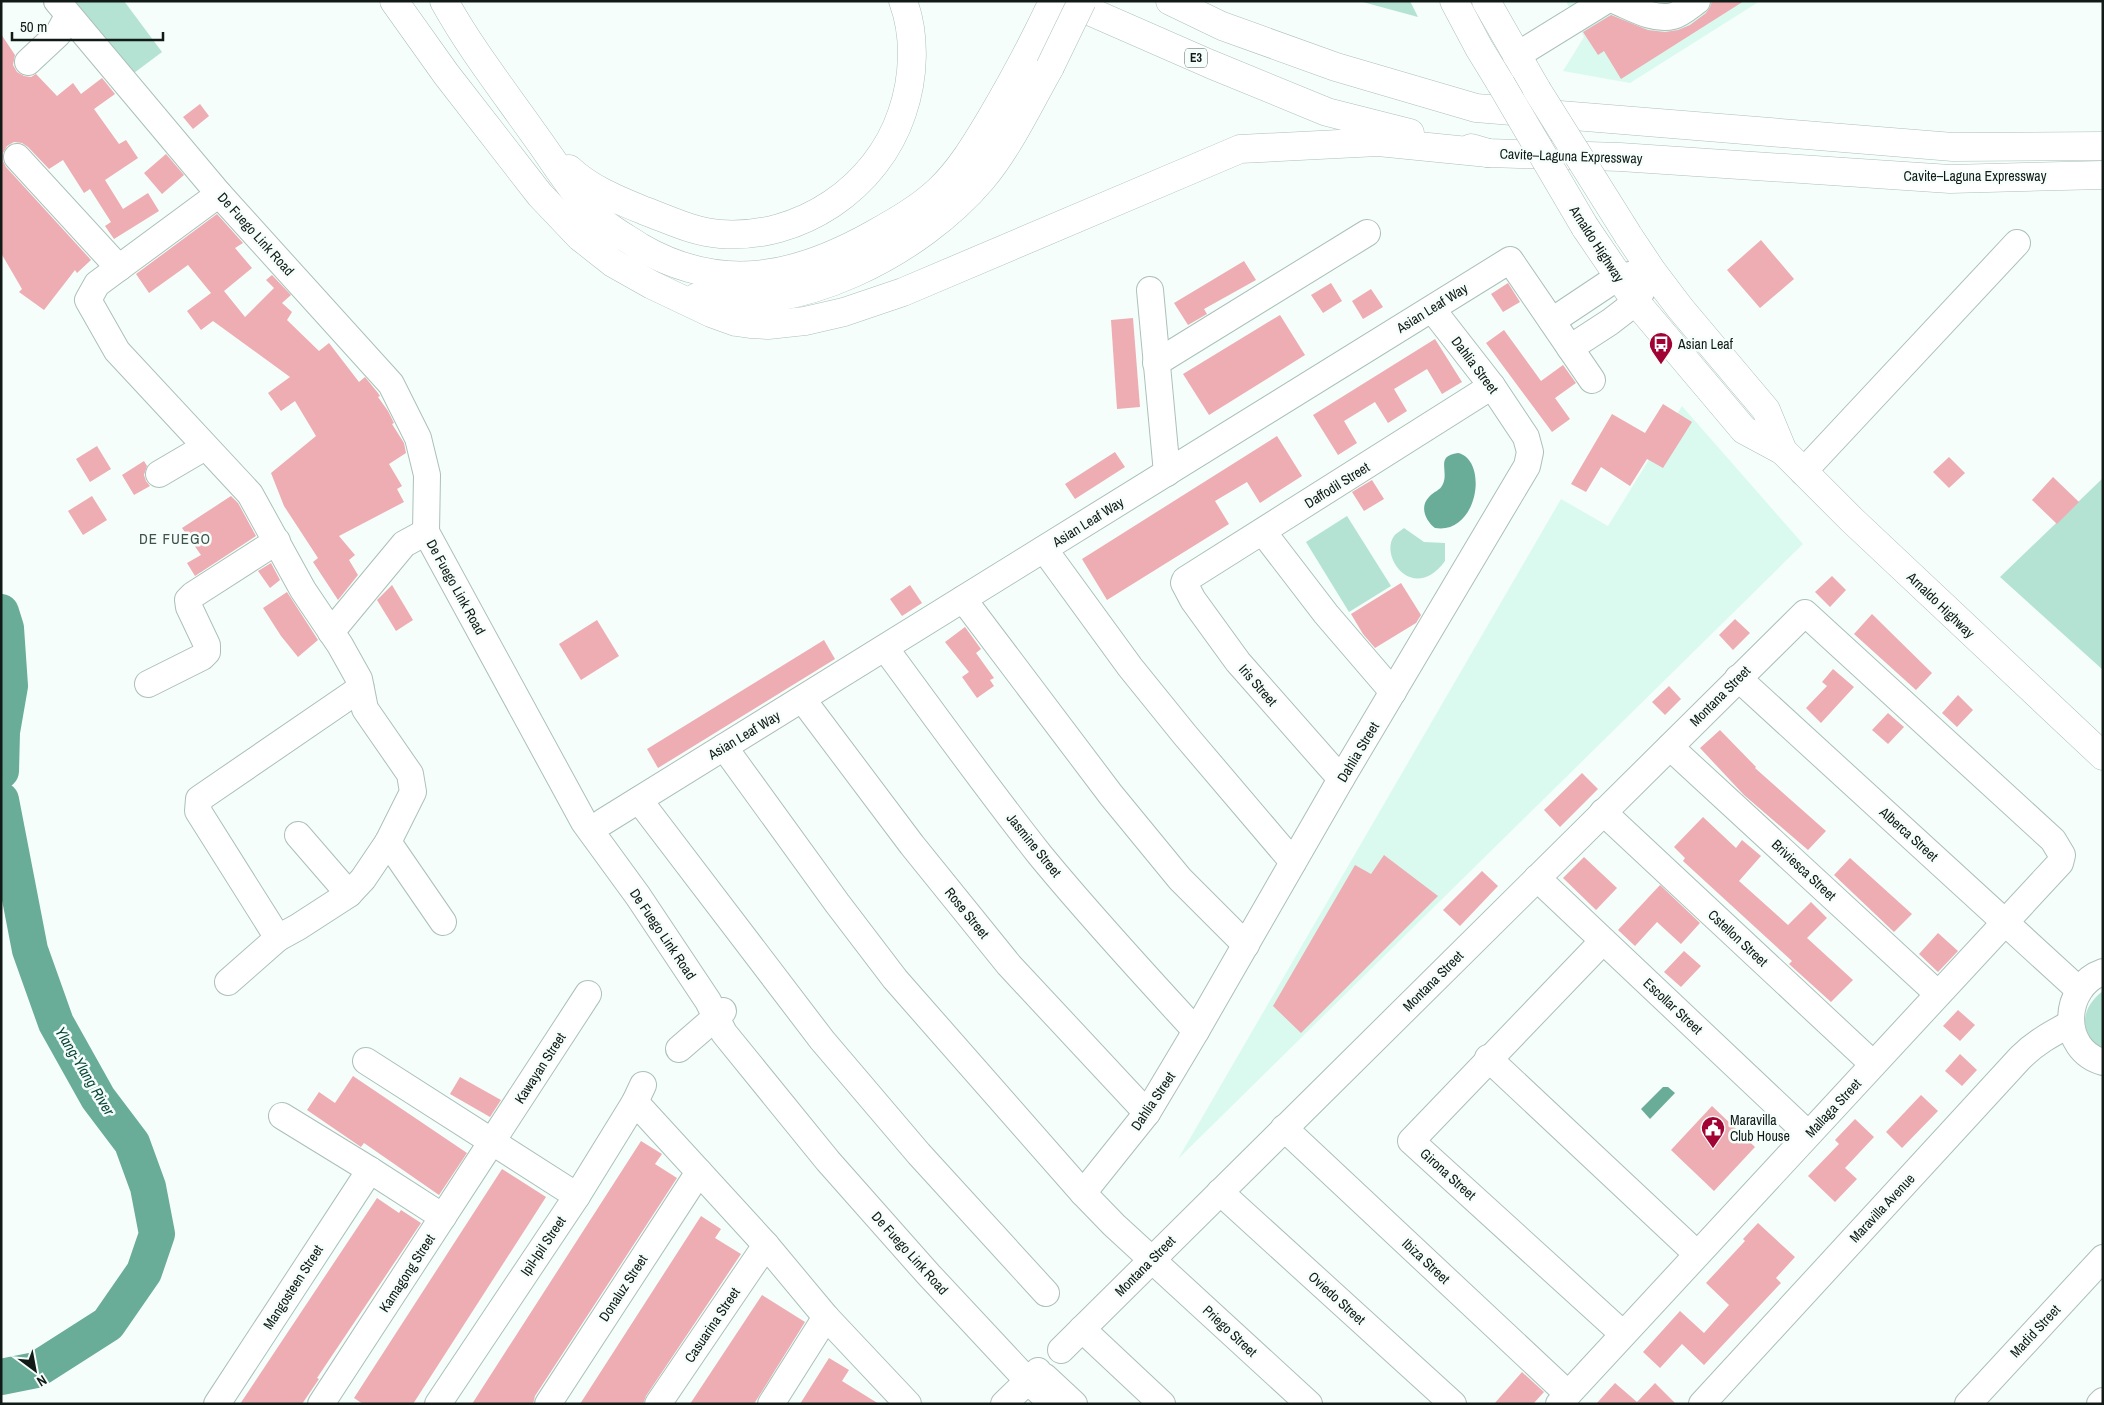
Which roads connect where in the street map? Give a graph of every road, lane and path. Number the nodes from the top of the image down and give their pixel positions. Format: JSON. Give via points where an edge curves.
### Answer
{"nodes":[{"id":1,"x":394,"y":1,"type":"edge"},
{"id":2,"x":444,"y":1,"type":"edge"},
{"id":3,"x":903,"y":1,"type":"edge"},
{"id":4,"x":1053,"y":1,"type":"edge"},
{"id":5,"x":1066,"y":1,"type":"edge"},
{"id":6,"x":1082,"y":1,"type":"edge"},
{"id":7,"x":1170,"y":1,"type":"edge"},
{"id":8,"x":1454,"y":1,"type":"edge"},
{"id":9,"x":1486,"y":1,"type":"edge"},
{"id":10,"x":1605,"y":1,"type":"edge"},
{"id":11,"x":1616,"y":1,"type":"edge"},
{"id":12,"x":1697,"y":1,"type":"edge"},
{"id":13,"x":63,"y":9,"type":"edge"},
{"id":14,"x":1516,"y":56,"type":"junction"},
{"id":15,"x":28,"y":62,"type":"dead end"},
{"id":16,"x":1038,"y":62,"type":"junction"},
{"id":17,"x":544,"y":146,"type":"junction"},
{"id":18,"x":2103,"y":146,"type":"edge"},
{"id":19,"x":1488,"y":153,"type":"junction"},
{"id":20,"x":17,"y":158,"type":"dead end"},
{"id":21,"x":2103,"y":175,"type":"edge"},
{"id":22,"x":219,"y":194,"type":"junction"},
{"id":23,"x":1367,"y":234,"type":"dead end"},
{"id":24,"x":2018,"y":243,"type":"dead end"},
{"id":25,"x":119,"y":268,"type":"junction"},
{"id":26,"x":1652,"y":271,"type":"junction"},
{"id":27,"x":1618,"y":277,"type":"junction"},
{"id":28,"x":652,"y":285,"type":"junction"},
{"id":29,"x":1150,"y":290,"type":"dead end"},
{"id":30,"x":1636,"y":302,"type":"junction"},
{"id":31,"x":1432,"y":309,"type":"junction"},
{"id":32,"x":1552,"y":321,"type":"junction"},
{"id":33,"x":1570,"y":348,"type":"junction"},
{"id":34,"x":1156,"y":363,"type":"junction"},
{"id":35,"x":1592,"y":380,"type":"dead end"},
{"id":36,"x":1492,"y":386,"type":"junction"},
{"id":37,"x":205,"y":447,"type":"junction"},
{"id":38,"x":1783,"y":451,"type":"junction"},
{"id":39,"x":1803,"y":472,"type":"junction"},
{"id":40,"x":1167,"y":473,"type":"junction"},
{"id":41,"x":159,"y":474,"type":"dead end"},
{"id":42,"x":426,"y":532,"type":"junction"},
{"id":43,"x":1263,"y":532,"type":"junction"},
{"id":44,"x":277,"y":542,"type":"junction"},
{"id":45,"x":1044,"y":549,"type":"junction"},
{"id":46,"x":1184,"y":583,"type":"joint"},
{"id":47,"x":963,"y":599,"type":"junction"},
{"id":48,"x":331,"y":632,"type":"junction"},
{"id":49,"x":885,"y":648,"type":"junction"},
{"id":50,"x":1738,"y":678,"type":"junction"},
{"id":51,"x":148,"y":684,"type":"dead end"},
{"id":52,"x":361,"y":688,"type":"junction"},
{"id":53,"x":1393,"y":692,"type":"junction"},
{"id":54,"x":803,"y":700,"type":"junction"},
{"id":55,"x":724,"y":747,"type":"junction"},
{"id":56,"x":1670,"y":747,"type":"junction"},
{"id":57,"x":2103,"y":756,"type":"edge"},
{"id":58,"x":1341,"y":779,"type":"junction"},
{"id":59,"x":639,"y":800,"type":"junction"},
{"id":60,"x":1603,"y":812,"type":"junction"},
{"id":61,"x":603,"y":822,"type":"dead end"},
{"id":62,"x":298,"y":835,"type":"dead end"},
{"id":63,"x":388,"y":842,"type":"junction"},
{"id":64,"x":2062,"y":855,"type":"joint"},
{"id":65,"x":1294,"y":862,"type":"junction"},
{"id":66,"x":1537,"y":878,"type":"junction"},
{"id":67,"x":349,"y":894,"type":"junction"},
{"id":68,"x":443,"y":922,"type":"dead end"},
{"id":69,"x":2005,"y":922,"type":"junction"},
{"id":70,"x":278,"y":938,"type":"junction"},
{"id":71,"x":1604,"y":941,"type":"junction"},
{"id":72,"x":1246,"y":945,"type":"junction"},
{"id":73,"x":2102,"y":971,"type":"edge"},
{"id":74,"x":228,"y":982,"type":"dead end"},
{"id":75,"x":2079,"y":990,"type":"junction"},
{"id":76,"x":588,"y":994,"type":"dead end"},
{"id":77,"x":1938,"y":994,"type":"junction"},
{"id":78,"x":716,"y":1010,"type":"junction"},
{"id":79,"x":2070,"y":1024,"type":"junction"},
{"id":80,"x":1196,"y":1031,"type":"junction"},
{"id":81,"x":679,"y":1049,"type":"dead end"},
{"id":82,"x":1488,"y":1058,"type":"junction"},
{"id":83,"x":366,"y":1061,"type":"dead end"},
{"id":84,"x":2103,"y":1062,"type":"edge"},
{"id":85,"x":1873,"y":1064,"type":"junction"},
{"id":86,"x":1147,"y":1113,"type":"junction"},
{"id":87,"x":282,"y":1116,"type":"dead end"},
{"id":88,"x":1284,"y":1128,"type":"junction"},
{"id":89,"x":1808,"y":1134,"type":"junction"},
{"id":90,"x":492,"y":1142,"type":"junction"},
{"id":91,"x":370,"y":1170,"type":"junction"},
{"id":92,"x":699,"y":1172,"type":"junction"},
{"id":93,"x":1220,"y":1192,"type":"junction"},
{"id":94,"x":1083,"y":1193,"type":"junction"},
{"id":95,"x":577,"y":1196,"type":"junction"},
{"id":96,"x":443,"y":1217,"type":"junction"},
{"id":97,"x":766,"y":1245,"type":"junction"},
{"id":98,"x":1697,"y":1254,"type":"junction"},
{"id":99,"x":2103,"y":1258,"type":"edge"},
{"id":100,"x":1152,"y":1259,"type":"junction"},
{"id":101,"x":1046,"y":1293,"type":"dead end"},
{"id":102,"x":826,"y":1317,"type":"junction"},
{"id":103,"x":1082,"y":1329,"type":"junction"},
{"id":104,"x":1623,"y":1334,"type":"junction"},
{"id":105,"x":1061,"y":1350,"type":"dead end"},
{"id":106,"x":1033,"y":1376,"type":"junction"},
{"id":107,"x":893,"y":1398,"type":"edge"},
{"id":108,"x":1564,"y":1399,"type":"edge"},
{"id":109,"x":217,"y":1404,"type":"edge"},
{"id":110,"x":321,"y":1404,"type":"edge"},
{"id":111,"x":438,"y":1404,"type":"edge"},
{"id":112,"x":548,"y":1404,"type":"edge"},
{"id":113,"x":658,"y":1404,"type":"edge"},
{"id":114,"x":771,"y":1404,"type":"edge"},
{"id":115,"x":1004,"y":1404,"type":"edge"},
{"id":116,"x":1053,"y":1404,"type":"edge"},
{"id":117,"x":1074,"y":1404,"type":"edge"},
{"id":118,"x":1162,"y":1404,"type":"edge"},
{"id":119,"x":1309,"y":1404,"type":"edge"},
{"id":120,"x":1453,"y":1404,"type":"edge"},
{"id":121,"x":1702,"y":1404,"type":"edge"},
{"id":122,"x":1968,"y":1404,"type":"edge"}],
"edges":[{"from":1,"to":28,"type":"main road","via":[[446,74],[564,222],[613,263]]},
{"from":2,"to":17,"type":"main road","via":[[458,28]]},
{"from":3,"to":17,"type":"main road","via":[[911,35],[911,72],[906,103],[895,133],[874,165],[849,193],[790,225],[739,234],[677,225],[610,197],[574,174]]},
{"from":4,"to":16,"type":"main road"},
{"from":5,"to":19,"type":"main road","name":"Cavite–Laguna Expressway","number":"E3","via":[[1327,112]]},
{"from":6,"to":16,"type":"main road","bridge":true},
{"from":7,"to":18,"type":"main road","via":[[1222,26],[1336,67],[1476,108],[1953,147]]},
{"from":8,"to":27,"type":"main road","name":"Arnaldo Highway","bridge":true,"via":[[1585,227]]},
{"from":9,"to":14,"type":"main road","name":"Arnaldo Highway"},
{"from":10,"to":14,"type":"street"},
{"from":11,"to":12,"type":"street","via":[[1659,16],[1674,16]]},
{"from":13,"to":15,"type":"street","via":[[58,34]]},
{"from":13,"to":22,"type":"street","name":"De Fuego Link Road"},
{"from":14,"to":26,"type":"main road","name":"Arnaldo Highway","bridge":true},
{"from":16,"to":17,"type":"main road","via":[[938,190],[916,209],[861,241],[803,265],[771,273],[740,276],[705,273],[652,253],[604,223],[584,202]]},
{"from":16,"to":28,"type":"main road","via":[[1006,143],[983,177],[936,222],[885,257],[822,285],[758,300],[706,299]]},
{"from":19,"to":21,"type":"main road","name":"Cavite–Laguna Expressway","via":[[1950,179]]},
{"from":19,"to":28,"type":"main road","via":[[1378,142],[1240,149],[930,281],[851,309],[805,321],[736,322]]},
{"from":20,"to":25,"type":"street"},
{"from":22,"to":25,"type":"street"},
{"from":22,"to":42,"type":"street","name":"De Fuego Link Road","via":[[391,384],[418,438],[427,475]]},
{"from":23,"to":34,"type":"street"},
{"from":24,"to":39,"type":"street"},
{"from":25,"to":37,"type":"street","via":[[96,284],[88,300],[117,351]]},
{"from":26,"to":27,"type":"street"},
{"from":26,"to":30,"type":"street"},
{"from":26,"to":38,"type":"main road","name":"Arnaldo Highway","via":[[1766,410]]},
{"from":27,"to":30,"type":"main road","name":"Arnaldo Highway"},
{"from":27,"to":32,"type":"street"},
{"from":29,"to":34,"type":"street"},
{"from":30,"to":33,"type":"street"},
{"from":30,"to":38,"type":"main road","name":"Arnaldo Highway","via":[[1744,430]]},
{"from":31,"to":32,"type":"street","name":"Asian Leaf Way","via":[[1510,260]]},
{"from":31,"to":36,"type":"street","name":"Dahlia Street"},
{"from":31,"to":40,"type":"street","name":"Asian Leaf Way"},
{"from":32,"to":33,"type":"street","name":"Asian Leaf Way"},
{"from":33,"to":35,"type":"street","name":"Asian Leaf Way"},
{"from":34,"to":40,"type":"street"},
{"from":36,"to":43,"type":"street","name":"Daffodil Street"},
{"from":36,"to":53,"type":"street","name":"Dahlia Street","via":[[1526,437],[1530,452],[1526,466]]},
{"from":37,"to":41,"type":"street"},
{"from":37,"to":44,"type":"street","via":[[250,494]]},
{"from":38,"to":39,"type":"main road","name":"Arnaldo Highway"},
{"from":39,"to":57,"type":"main road","name":"Arnaldo Highway"},
{"from":40,"to":45,"type":"street","name":"Asian Leaf Way"},
{"from":42,"to":48,"type":"street","via":[[404,544]]},
{"from":42,"to":78,"type":"street","name":"De Fuego Link Road","via":[[584,822]]},
{"from":43,"to":46,"type":"street","name":"Daffodil Street","via":[[1187,577]]},
{"from":43,"to":53,"type":"street","via":[[1326,614]]},
{"from":44,"to":48,"type":"street"},
{"from":44,"to":51,"type":"street","via":[[188,600],[207,652]]},
{"from":45,"to":47,"type":"street","name":"Asian Leaf Way"},
{"from":45,"to":65,"type":"street","via":[[1172,720]]},
{"from":46,"to":58,"type":"street","name":"Iris Street","via":[[1238,662]]},
{"from":47,"to":49,"type":"street","name":"Asian Leaf Way"},
{"from":47,"to":72,"type":"street","via":[[1111,795],[1180,879]]},
{"from":48,"to":52,"type":"street"},
{"from":49,"to":54,"type":"street","name":"Asian Leaf Way"},
{"from":49,"to":80,"type":"street","name":"Jasmine Street","via":[[1040,855]]},
{"from":50,"to":56,"type":"street","name":"Montana Street"},
{"from":50,"to":64,"type":"street","name":"Montana Street","via":[[1805,613],[2053,840]]},
{"from":50,"to":69,"type":"street","name":"Alberca Street"},
{"from":52,"to":63,"type":"street","via":[[365,709],[410,774],[413,792]]},
{"from":52,"to":70,"type":"street","via":[[199,799],[198,811]]},
{"from":53,"to":58,"type":"street","name":"Dahlia Street"},
{"from":54,"to":55,"type":"street","name":"Asian Leaf Way"},
{"from":54,"to":86,"type":"street","name":"Rose Street","via":[[912,845],[1009,965]]},
{"from":55,"to":59,"type":"street","name":"Asian Leaf Way"},
{"from":55,"to":94,"type":"street","name":"Priego Street","via":[[895,979]]},
{"from":56,"to":60,"type":"street","name":"Montana Street"},
{"from":56,"to":77,"type":"street","name":"Briviesca Street"},
{"from":58,"to":65,"type":"street","name":"Dahlia Street"},
{"from":59,"to":61,"type":"street","name":"Asian Leaf Way"},
{"from":59,"to":101,"type":"street","via":[[822,1040],[919,1154]]},
{"from":60,"to":66,"type":"street","name":"Montana Street"},
{"from":60,"to":85,"type":"street","name":"Cstellon Street"},
{"from":62,"to":67,"type":"street"},
{"from":63,"to":67,"type":"street"},
{"from":63,"to":68,"type":"street"},
{"from":64,"to":69,"type":"street","name":"Mallaga Street","via":[[2060,864]]},
{"from":65,"to":72,"type":"street","name":"Dahlia Street"},
{"from":66,"to":71,"type":"street","name":"Escollar Street"},
{"from":66,"to":88,"type":"street","name":"Montana Street"},
{"from":67,"to":70,"type":"street"},
{"from":69,"to":75,"type":"street","name":"Alberca Street"},
{"from":69,"to":77,"type":"street","name":"Mallaga Street"},
{"from":70,"to":74,"type":"street"},
{"from":71,"to":82,"type":"street","name":"Girona Street"},
{"from":71,"to":89,"type":"street","name":"Escollar Street"},
{"from":72,"to":80,"type":"street","name":"Dahlia Street"},
{"from":73,"to":75,"type":"street"},
{"from":75,"to":79,"type":"street","via":[[2073,1000]]},
{"from":76,"to":90,"type":"street","name":"Kawayan Street"},
{"from":77,"to":85,"type":"street","name":"Mallaga Street"},
{"from":78,"to":81,"type":"street"},
{"from":78,"to":106,"type":"street","name":"De Fuego Link Road"},
{"from":79,"to":84,"type":"street","via":[[2084,1052]]},
{"from":79,"to":121,"type":"street","name":"Maravilla Avenue","via":[[2031,1046]]},
{"from":80,"to":86,"type":"street","name":"Dahlia Street"},
{"from":82,"to":98,"type":"street"},
{"from":82,"to":104,"type":"street","name":"Girona Street","via":[[1411,1141]]},
{"from":83,"to":90,"type":"street"},
{"from":85,"to":89,"type":"street","name":"Mallaga Street"},
{"from":86,"to":94,"type":"street","name":"Dahlia Street"},
{"from":87,"to":91,"type":"street"},
{"from":88,"to":93,"type":"street","name":"Montana Street"},
{"from":88,"to":108,"type":"street","name":"Ibiza Street"},
{"from":89,"to":98,"type":"street","name":"Mallaga Street"},
{"from":90,"to":95,"type":"street"},
{"from":90,"to":96,"type":"street","name":"Kamagong Street"},
{"from":91,"to":96,"type":"street"},
{"from":91,"to":109,"type":"street","name":"Mangosteen Street"},
{"from":92,"to":95,"type":"street","name":"Ipil-Ipil Street","via":[[639,1094]]},
{"from":92,"to":97,"type":"street"},
{"from":92,"to":112,"type":"street","name":"Donaluz Street"},
{"from":93,"to":100,"type":"street","name":"Montana Street"},
{"from":93,"to":120,"type":"street","name":"Oviedo Street"},
{"from":94,"to":100,"type":"street","name":"Priego Street"},
{"from":95,"to":111,"type":"street","name":"Ipil-Ipil Street"},
{"from":96,"to":110,"type":"street","name":"Kamagong Street"},
{"from":97,"to":102,"type":"street"},
{"from":97,"to":113,"type":"street","name":"Casuarina Street"},
{"from":98,"to":104,"type":"street","name":"Mallaga Street"},
{"from":99,"to":122,"type":"street","name":"Madid Street"},
{"from":100,"to":103,"type":"street","name":"Montana Street"},
{"from":100,"to":119,"type":"street","name":"Priego Street"},
{"from":102,"to":107,"type":"street"},
{"from":102,"to":114,"type":"street"},
{"from":103,"to":105,"type":"street","name":"Montana Street"},
{"from":103,"to":118,"type":"street"},
{"from":104,"to":108,"type":"street","name":"Mallaga Street"},
{"from":106,"to":115,"type":"street"},
{"from":106,"to":116,"type":"street"},
{"from":106,"to":117,"type":"street"}]}
